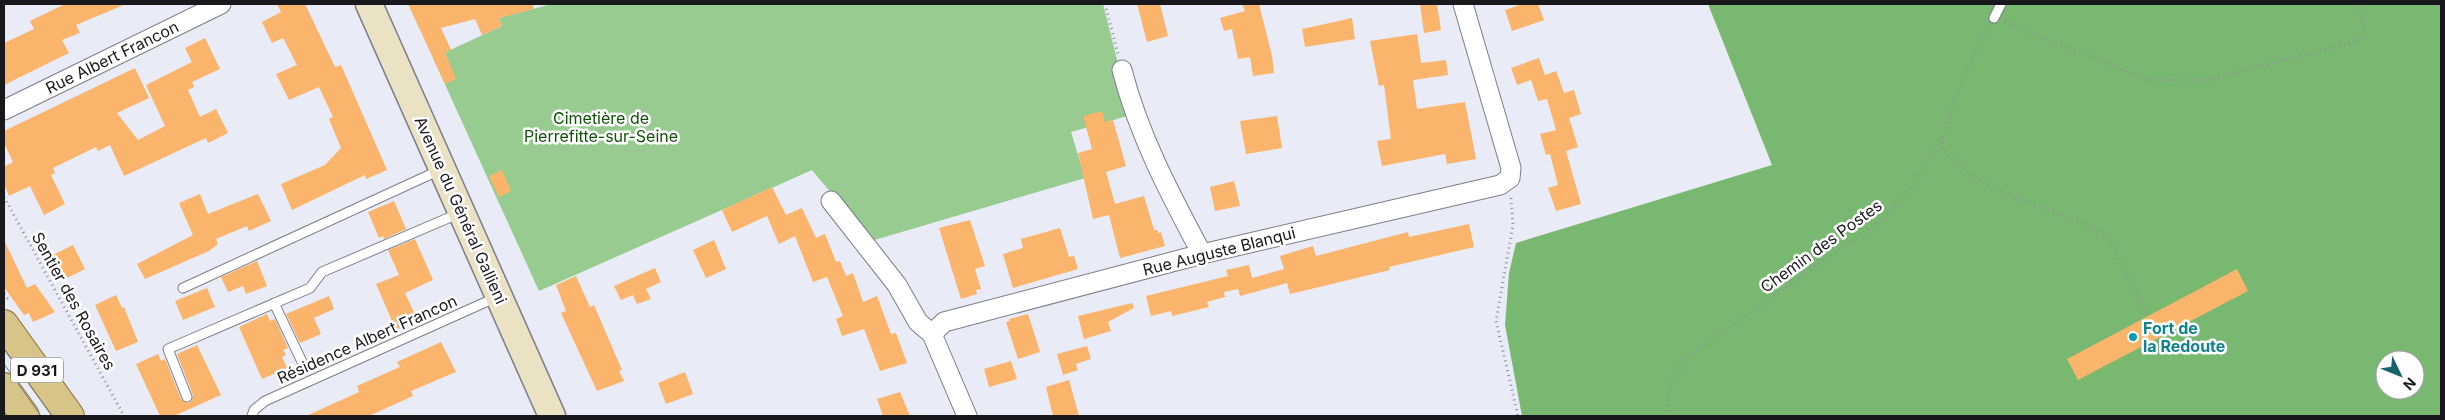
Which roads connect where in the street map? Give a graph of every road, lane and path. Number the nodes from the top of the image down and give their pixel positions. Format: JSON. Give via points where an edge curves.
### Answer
{"nodes":[{"id":1,"x":221,"y":4,"type":"edge"},
{"id":2,"x":369,"y":4,"type":"edge"},
{"id":3,"x":1105,"y":4,"type":"edge"},
{"id":4,"x":1463,"y":4,"type":"edge"},
{"id":5,"x":2001,"y":4,"type":"edge"},
{"id":6,"x":2359,"y":4,"type":"edge"},
{"id":7,"x":1994,"y":18,"type":"junction"},
{"id":8,"x":1122,"y":70,"type":"joint"},
{"id":9,"x":4,"y":110,"type":"edge"},
{"id":10,"x":1944,"y":135,"type":"junction"},
{"id":11,"x":443,"y":168,"type":"junction"},
{"id":12,"x":1510,"y":178,"type":"junction"},
{"id":13,"x":4,"y":197,"type":"edge"},
{"id":14,"x":832,"y":201,"type":"dead end"},
{"id":15,"x":462,"y":212,"type":"junction"},
{"id":16,"x":1202,"y":254,"type":"junction"},
{"id":17,"x":183,"y":288,"type":"dead end"},
{"id":18,"x":500,"y":295,"type":"junction"},
{"id":19,"x":274,"y":303,"type":"junction"},
{"id":20,"x":2148,"y":316,"type":"dead end"},
{"id":21,"x":4,"y":324,"type":"edge"},
{"id":22,"x":932,"y":334,"type":"junction"},
{"id":23,"x":303,"y":364,"type":"dead end"},
{"id":24,"x":4,"y":387,"type":"edge"},
{"id":25,"x":187,"y":396,"type":"dead end"},
{"id":26,"x":25,"y":416,"type":"edge"},
{"id":27,"x":70,"y":416,"type":"edge"},
{"id":28,"x":124,"y":416,"type":"edge"},
{"id":29,"x":252,"y":416,"type":"edge"},
{"id":30,"x":552,"y":416,"type":"edge"},
{"id":31,"x":967,"y":416,"type":"edge"},
{"id":32,"x":1518,"y":416,"type":"edge"},
{"id":33,"x":1666,"y":416,"type":"edge"}],
"edges":[{"from":1,"to":9,"type":"street","name":"Rue Albert Francon"},
{"from":2,"to":11,"type":"street","name":"Avenue du Général Gallieni"},
{"from":3,"to":8,"type":"path"},
{"from":4,"to":12,"type":"street","via":[[1511,168]]},
{"from":5,"to":7,"type":"lane"},
{"from":6,"to":7,"type":"path","via":[[2364,28],[2362,38],[2355,42],[2208,80],[2148,80]]},
{"from":7,"to":10,"type":"path","name":"Chemin des Postes","via":[[1977,46],[1952,106]]},
{"from":8,"to":16,"type":"street","via":[[1131,103],[1160,176]]},
{"from":10,"to":20,"type":"path","via":[[1942,149],[1978,180],[2103,233],[2112,243]]},
{"from":10,"to":33,"type":"path","name":"Chemin des Postes","via":[[1914,184],[1888,214],[1685,359],[1672,381]]},
{"from":11,"to":15,"type":"street","name":"Avenue du Général Gallieni"},
{"from":11,"to":17,"type":"lane"},
{"from":12,"to":16,"type":"street","name":"Rue Auguste Blanqui","via":[[1500,185]]},
{"from":12,"to":32,"type":"path","via":[[1513,226],[1496,321]]},
{"from":13,"to":28,"type":"path","name":"Sentier des Rosaires"},
{"from":14,"to":22,"type":"street","via":[[897,285],[918,322]]},
{"from":15,"to":18,"type":"street","name":"Avenue du Général Gallieni"},
{"from":15,"to":19,"type":"lane","via":[[322,272],[310,288]]},
{"from":16,"to":22,"type":"street","name":"Rue Auguste Blanqui","via":[[944,322]]},
{"from":18,"to":29,"type":"lane","name":"Résidence Albert Francon","via":[[265,401]]},
{"from":18,"to":30,"type":"street","name":"Avenue du Général Gallieni"},
{"from":19,"to":23,"type":"lane"},
{"from":19,"to":25,"type":"lane","via":[[168,349]]},
{"from":21,"to":27,"type":"main road","number":"D 931"},
{"from":22,"to":31,"type":"street"},
{"from":24,"to":26,"type":"main road","number":"D 931"}]}
